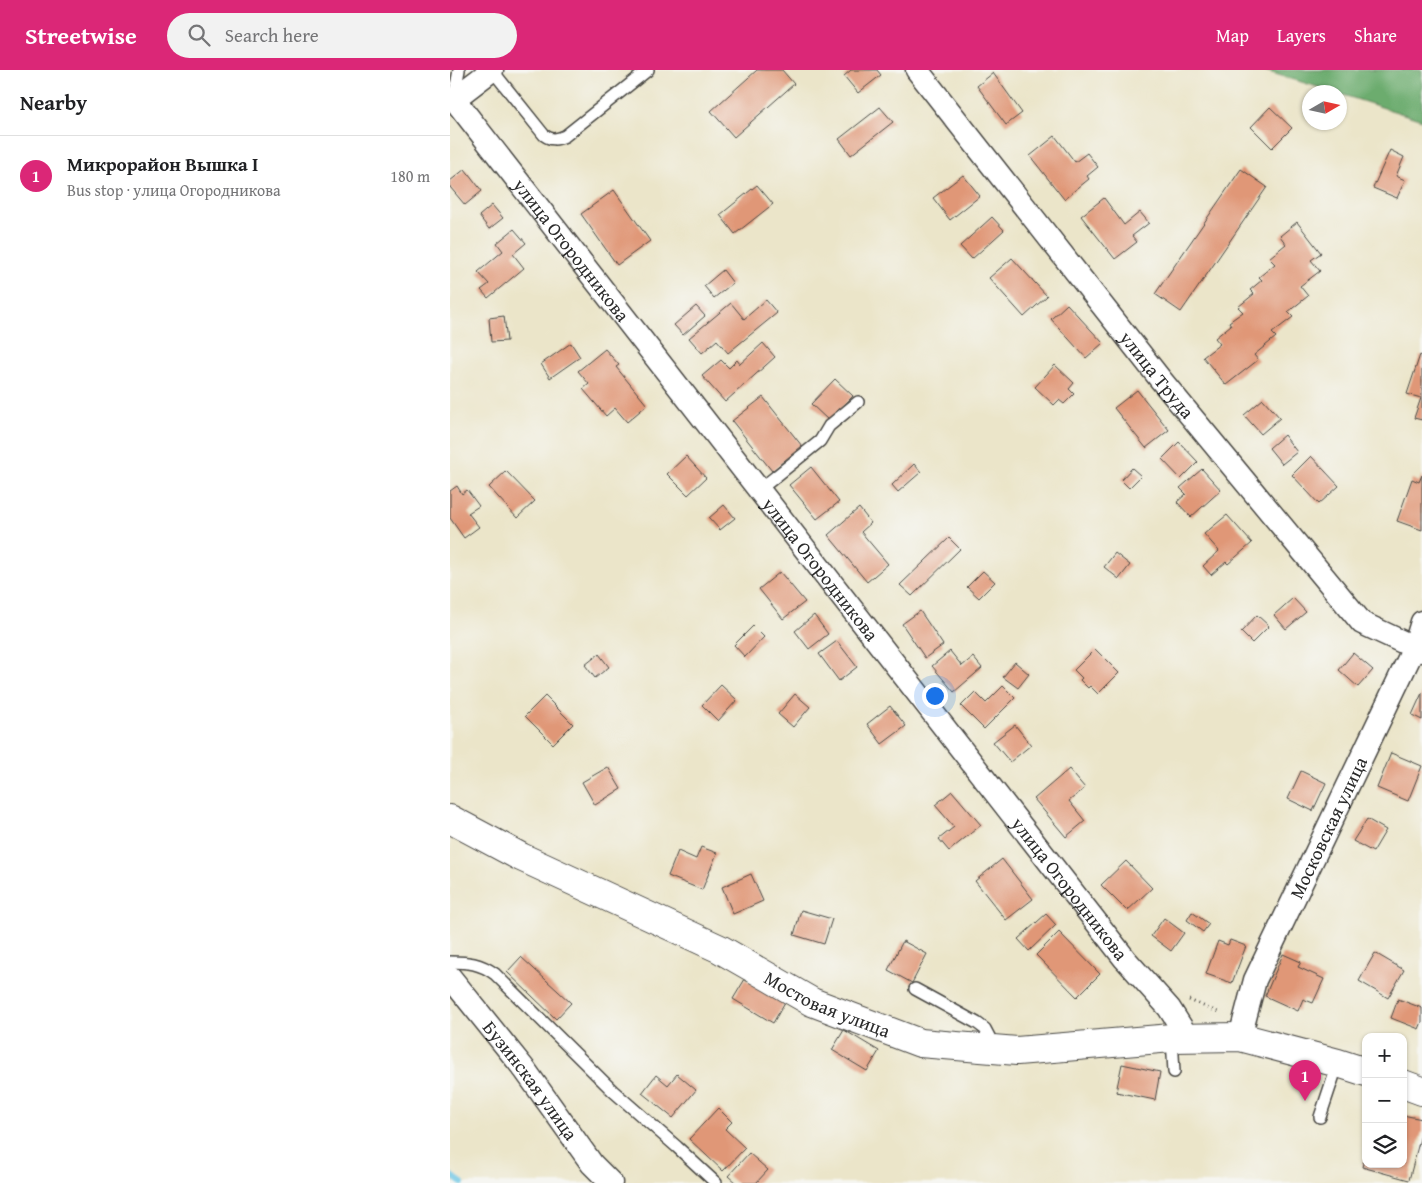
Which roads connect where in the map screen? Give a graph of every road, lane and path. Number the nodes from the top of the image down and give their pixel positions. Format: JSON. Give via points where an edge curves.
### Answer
{"nodes":[{"id":1,"x":459,"y":70,"type":"edge"},
{"id":2,"x":492,"y":70,"type":"edge"},
{"id":3,"x":648,"y":70,"type":"edge"},
{"id":4,"x":917,"y":70,"type":"edge"},
{"id":5,"x":452,"y":98,"type":"edge"},
{"id":6,"x":858,"y":402,"type":"dead end"},
{"id":7,"x":759,"y":490,"type":"junction"},
{"id":8,"x":1422,"y":622,"type":"edge"},
{"id":9,"x":1418,"y":650,"type":"edge"},
{"id":10,"x":450,"y":819,"type":"edge"},
{"id":11,"x":450,"y":962,"type":"edge"},
{"id":12,"x":450,"y":977,"type":"edge"},
{"id":13,"x":915,"y":989,"type":"dead end"},
{"id":14,"x":1182,"y":997,"type":"dead end"},
{"id":15,"x":1242,"y":1030,"type":"junction"},
{"id":16,"x":1180,"y":1038,"type":"junction"},
{"id":17,"x":996,"y":1049,"type":"junction"},
{"id":18,"x":1338,"y":1063,"type":"junction"},
{"id":19,"x":1362,"y":1071,"type":"edge"},
{"id":20,"x":1174,"y":1072,"type":"dead end"},
{"id":21,"x":1407,"y":1085,"type":"edge"},
{"id":22,"x":1422,"y":1091,"type":"edge"},
{"id":23,"x":1320,"y":1117,"type":"dead end"},
{"id":24,"x":611,"y":1183,"type":"edge"},
{"id":25,"x":716,"y":1183,"type":"edge"}],
"edges":[{"from":1,"to":5,"type":"lane"},
{"from":2,"to":3,"type":"lane","via":[[550,140],[565,136]]},
{"from":2,"to":5,"type":"street"},
{"from":4,"to":9,"type":"street","name":"улица Труда","via":[[1161,380],[1362,624]]},
{"from":5,"to":7,"type":"street","name":"улица Огородникова"},
{"from":6,"to":7,"type":"lane","via":[[829,426],[820,441]]},
{"from":7,"to":16,"type":"street","name":"улица Огородникова","via":[[1125,959],[1169,1008]]},
{"from":8,"to":9,"type":"street","name":"Московская улица"},
{"from":9,"to":15,"type":"street","name":"Московская улица","via":[[1255,980]]},
{"from":10,"to":17,"type":"main road","name":"Мостовая улица","via":[[521,857],[720,949],[812,1002],[920,1043]]},
{"from":11,"to":25,"type":"lane","via":[[477,964],[495,974],[613,1091]]},
{"from":12,"to":24,"type":"street","name":"Бузинская улица","via":[[525,1070],[592,1164]]},
{"from":13,"to":17,"type":"lane","via":[[977,1023],[985,1029]]},
{"from":14,"to":15,"type":"path"},
{"from":15,"to":16,"type":"main road","name":"Мостовая улица"},
{"from":15,"to":18,"type":"main road"},
{"from":16,"to":17,"type":"main road","name":"Мостовая улица","via":[[1017,1051]]},
{"from":16,"to":20,"type":"lane"},
{"from":18,"to":19,"type":"main road"},
{"from":18,"to":23,"type":"lane"},
{"from":21,"to":22,"type":"main road"}]}
